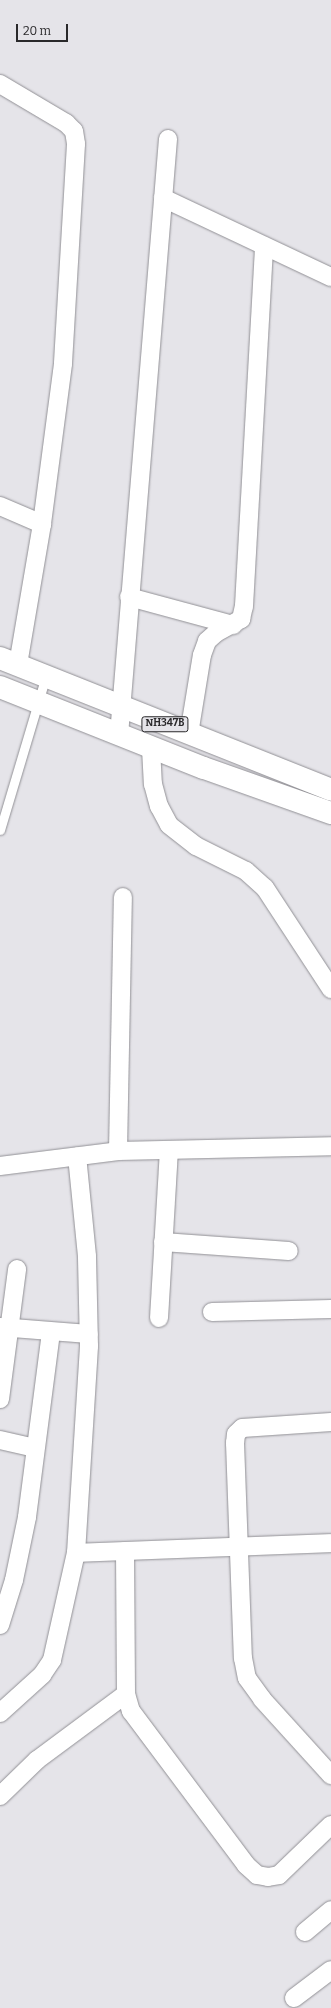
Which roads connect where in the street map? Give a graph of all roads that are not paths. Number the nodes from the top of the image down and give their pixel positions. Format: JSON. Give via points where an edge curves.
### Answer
{"nodes":[{"id":1,"x":0,"y":84,"type":"edge"},
{"id":2,"x":168,"y":139,"type":"dead end"},
{"id":3,"x":163,"y":198,"type":"junction"},
{"id":4,"x":264,"y":247,"type":"junction"},
{"id":5,"x":331,"y":277,"type":"edge"},
{"id":6,"x":0,"y":506,"type":"edge"},
{"id":7,"x":42,"y":524,"type":"junction"},
{"id":8,"x":130,"y":597,"type":"junction"},
{"id":9,"x":233,"y":625,"type":"junction"},
{"id":10,"x":9,"y":661,"type":"edge"},
{"id":11,"x":46,"y":676,"type":"junction"},
{"id":12,"x":0,"y":686,"type":"edge"},
{"id":13,"x":38,"y":702,"type":"junction"},
{"id":14,"x":120,"y":706,"type":"junction"},
{"id":15,"x":189,"y":734,"type":"junction"},
{"id":16,"x":119,"y":735,"type":"junction"},
{"id":17,"x":151,"y":748,"type":"junction"},
{"id":18,"x":331,"y":790,"type":"edge"},
{"id":19,"x":331,"y":813,"type":"edge"},
{"id":20,"x":0,"y":830,"type":"edge"},
{"id":21,"x":123,"y":897,"type":"dead end"},
{"id":22,"x":331,"y":989,"type":"edge"},
{"id":23,"x":331,"y":1146,"type":"edge"},
{"id":24,"x":169,"y":1150,"type":"junction"},
{"id":25,"x":118,"y":1151,"type":"junction"},
{"id":26,"x":77,"y":1156,"type":"junction"},
{"id":27,"x":0,"y":1166,"type":"edge"},
{"id":28,"x":163,"y":1242,"type":"junction"},
{"id":29,"x":289,"y":1251,"type":"dead end"},
{"id":30,"x":17,"y":1270,"type":"dead end"},
{"id":31,"x":331,"y":1309,"type":"edge"},
{"id":32,"x":212,"y":1312,"type":"dead end"},
{"id":33,"x":159,"y":1318,"type":"dead end"},
{"id":34,"x":5,"y":1328,"type":"edge"},
{"id":35,"x":51,"y":1332,"type":"junction"},
{"id":36,"x":89,"y":1334,"type":"junction"},
{"id":37,"x":0,"y":1398,"type":"edge"},
{"id":38,"x":331,"y":1422,"type":"edge"},
{"id":39,"x":0,"y":1440,"type":"edge"},
{"id":40,"x":35,"y":1448,"type":"junction"},
{"id":41,"x":331,"y":1543,"type":"edge"},
{"id":42,"x":239,"y":1547,"type":"junction"},
{"id":43,"x":125,"y":1551,"type":"junction"},
{"id":44,"x":76,"y":1553,"type":"junction"},
{"id":45,"x":0,"y":1625,"type":"edge"},
{"id":46,"x":126,"y":1694,"type":"junction"},
{"id":47,"x":0,"y":1713,"type":"edge"},
{"id":48,"x":331,"y":1775,"type":"edge"},
{"id":49,"x":0,"y":1796,"type":"edge"},
{"id":50,"x":331,"y":1825,"type":"edge"},
{"id":51,"x":331,"y":1910,"type":"edge"},
{"id":52,"x":305,"y":1932,"type":"dead end"},
{"id":53,"x":331,"y":1970,"type":"edge"},
{"id":54,"x":294,"y":1998,"type":"dead end"}],
"edges":[{"from":1,"to":7,"type":"street","via":[[66,123],[74,131],[76,144],[63,364]]},
{"from":2,"to":3,"type":"street"},
{"from":3,"to":4,"type":"street"},
{"from":3,"to":8,"type":"street"},
{"from":4,"to":5,"type":"street"},
{"from":4,"to":9,"type":"street","via":[[244,606],[241,619]]},
{"from":6,"to":7,"type":"street"},
{"from":7,"to":10,"type":"street"},
{"from":8,"to":9,"type":"street"},
{"from":8,"to":14,"type":"street"},
{"from":9,"to":15,"type":"street","via":[[216,633],[207,641],[202,655]]},
{"from":10,"to":11,"type":"highway","number":"NH347B"},
{"from":11,"to":13,"type":"lane"},
{"from":11,"to":14,"type":"highway","number":"NH347B"},
{"from":12,"to":13,"type":"highway","number":"NH347B"},
{"from":13,"to":16,"type":"highway","number":"NH347B"},
{"from":13,"to":20,"type":"lane"},
{"from":14,"to":15,"type":"highway","number":"NH347B"},
{"from":14,"to":16,"type":"street"},
{"from":15,"to":18,"type":"highway","number":"NH347B"},
{"from":16,"to":17,"type":"highway","number":"NH347B"},
{"from":17,"to":19,"type":"highway","number":"NH347B"},
{"from":17,"to":22,"type":"street","via":[[153,784],[159,806],[169,825],[196,846],[246,871],[265,888]]},
{"from":21,"to":25,"type":"street"},
{"from":23,"to":24,"type":"street"},
{"from":24,"to":25,"type":"street"},
{"from":24,"to":28,"type":"street"},
{"from":25,"to":26,"type":"street"},
{"from":26,"to":27,"type":"street"},
{"from":26,"to":36,"type":"street","via":[[88,1256]]},
{"from":28,"to":29,"type":"street"},
{"from":28,"to":33,"type":"street"},
{"from":30,"to":34,"type":"street"},
{"from":31,"to":32,"type":"street"},
{"from":34,"to":35,"type":"street"},
{"from":34,"to":37,"type":"street"},
{"from":35,"to":36,"type":"street"},
{"from":35,"to":40,"type":"street"},
{"from":36,"to":44,"type":"street"},
{"from":38,"to":42,"type":"street","via":[[255,1426],[242,1428],[236,1434]]},
{"from":39,"to":40,"type":"street"},
{"from":40,"to":45,"type":"street","via":[[27,1517],[14,1580]]},
{"from":41,"to":42,"type":"street"},
{"from":42,"to":43,"type":"street"},
{"from":42,"to":48,"type":"street","via":[[247,1678],[262,1699]]},
{"from":43,"to":44,"type":"street"},
{"from":43,"to":46,"type":"street"},
{"from":44,"to":47,"type":"street","via":[[52,1660],[42,1675]]},
{"from":46,"to":49,"type":"street","via":[[37,1760]]},
{"from":46,"to":50,"type":"street","via":[[131,1711],[246,1865],[257,1875],[280,1875]]},
{"from":51,"to":52,"type":"street"},
{"from":53,"to":54,"type":"street"}]}
